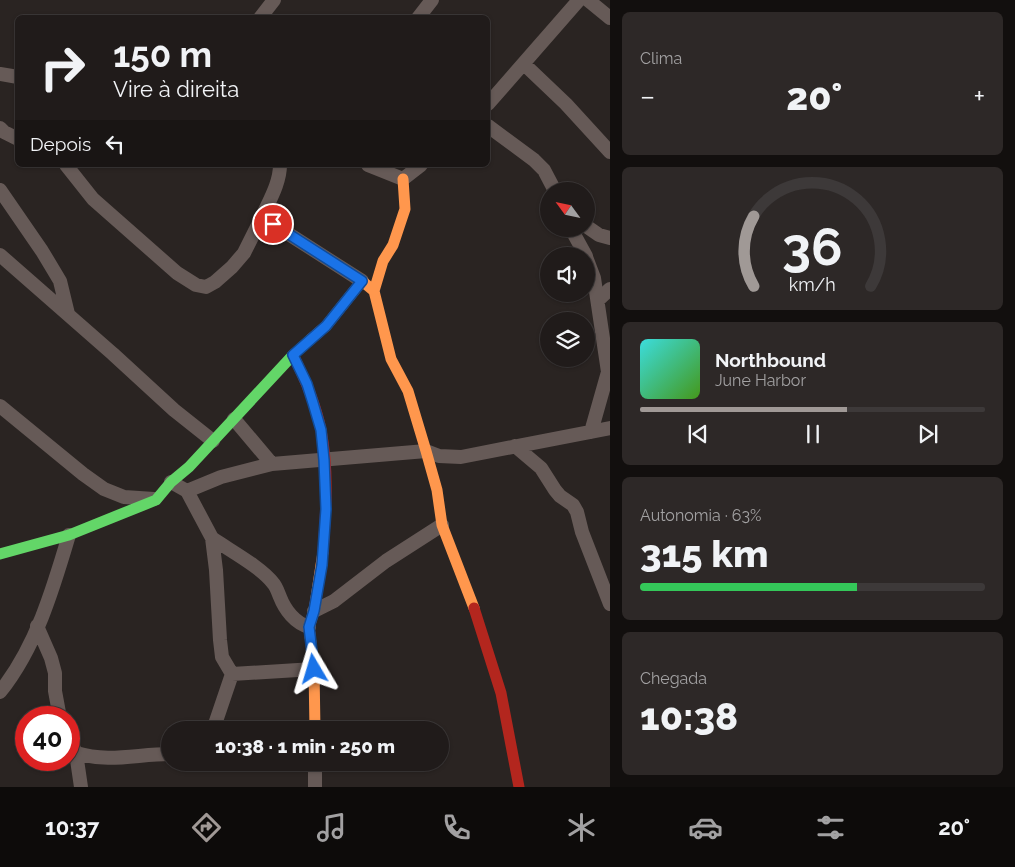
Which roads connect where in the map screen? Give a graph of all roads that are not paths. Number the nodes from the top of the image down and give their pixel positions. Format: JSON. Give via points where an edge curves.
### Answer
{"nodes":[{"id":1,"x":274,"y":0,"type":"edge"},
{"id":2,"x":432,"y":0,"type":"edge"},
{"id":3,"x":579,"y":0,"type":"edge"},
{"id":4,"x":588,"y":0,"type":"edge"},
{"id":5,"x":262,"y":15,"type":"edge"},
{"id":6,"x":420,"y":15,"type":"edge"},
{"id":7,"x":610,"y":18,"type":"edge"},
{"id":8,"x":524,"y":64,"type":"junction"},
{"id":9,"x":0,"y":74,"type":"edge"},
{"id":10,"x":15,"y":76,"type":"edge"},
{"id":11,"x":490,"y":102,"type":"edge"},
{"id":12,"x":490,"y":127,"type":"edge"},
{"id":13,"x":0,"y":128,"type":"edge"},
{"id":14,"x":15,"y":137,"type":"edge"},
{"id":15,"x":610,"y":152,"type":"edge"},
{"id":16,"x":68,"y":167,"type":"edge"},
{"id":17,"x":280,"y":167,"type":"edge"},
{"id":18,"x":373,"y":167,"type":"edge"},
{"id":19,"x":418,"y":167,"type":"edge"},
{"id":20,"x":403,"y":179,"type":"junction"},
{"id":21,"x":550,"y":182,"type":"edge"},
{"id":22,"x":0,"y":190,"type":"edge"},
{"id":23,"x":262,"y":217,"type":"junction"},
{"id":24,"x":595,"y":232,"type":"edge"},
{"id":25,"x":610,"y":238,"type":"edge"},
{"id":26,"x":0,"y":255,"type":"edge"},
{"id":27,"x":362,"y":281,"type":"junction"},
{"id":28,"x":595,"y":284,"type":"edge"},
{"id":29,"x":610,"y":289,"type":"edge"},
{"id":30,"x":374,"y":291,"type":"junction"},
{"id":31,"x":598,"y":300,"type":"junction"},
{"id":32,"x":68,"y":314,"type":"junction"},
{"id":33,"x":293,"y":355,"type":"junction"},
{"id":34,"x":609,"y":374,"type":"edge"},
{"id":35,"x":0,"y":406,"type":"edge"},
{"id":36,"x":234,"y":419,"type":"junction"},
{"id":37,"x":610,"y":428,"type":"edge"},
{"id":38,"x":591,"y":432,"type":"junction"},
{"id":39,"x":213,"y":441,"type":"junction"},
{"id":40,"x":516,"y":446,"type":"junction"},
{"id":41,"x":426,"y":452,"type":"junction"},
{"id":42,"x":324,"y":460,"type":"junction"},
{"id":43,"x":272,"y":464,"type":"junction"},
{"id":44,"x":171,"y":482,"type":"junction"},
{"id":45,"x":187,"y":491,"type":"junction"},
{"id":46,"x":156,"y":500,"type":"junction"},
{"id":47,"x":442,"y":526,"type":"junction"},
{"id":48,"x":69,"y":535,"type":"junction"},
{"id":49,"x":212,"y":538,"type":"junction"},
{"id":50,"x":0,"y":554,"type":"edge"},
{"id":51,"x":610,"y":604,"type":"edge"},
{"id":52,"x":314,"y":611,"type":"junction"},
{"id":53,"x":38,"y":626,"type":"junction"},
{"id":54,"x":309,"y":627,"type":"junction"},
{"id":55,"x":314,"y":669,"type":"junction"},
{"id":56,"x":7,"y":674,"type":"edge"},
{"id":57,"x":232,"y":674,"type":"junction"},
{"id":58,"x":0,"y":692,"type":"edge"},
{"id":59,"x":58,"y":706,"type":"edge"},
{"id":60,"x":216,"y":721,"type":"edge"},
{"id":61,"x":314,"y":721,"type":"edge"},
{"id":62,"x":80,"y":754,"type":"edge"},
{"id":63,"x":161,"y":754,"type":"edge"},
{"id":64,"x":79,"y":771,"type":"edge"},
{"id":65,"x":315,"y":771,"type":"edge"},
{"id":66,"x":81,"y":787,"type":"edge"},
{"id":67,"x":316,"y":787,"type":"edge"},
{"id":68,"x":519,"y":787,"type":"edge"}],
"edges":[{"from":1,"to":5,"type":"street"},
{"from":2,"to":6,"type":"street"},
{"from":3,"to":8,"type":"street"},
{"from":4,"to":7,"type":"street"},
{"from":8,"to":11,"type":"street"},
{"from":8,"to":15,"type":"street"},
{"from":9,"to":10,"type":"street"},
{"from":12,"to":21,"type":"street","via":[[534,160]]},
{"from":13,"to":14,"type":"street"},
{"from":16,"to":23,"type":"street","via":[[93,199],[176,273],[196,285],[210,285],[232,267],[244,253]]},
{"from":17,"to":23,"type":"street"},
{"from":18,"to":20,"type":"street"},
{"from":19,"to":20,"type":"street"},
{"from":20,"to":30,"type":"street","via":[[405,208]]},
{"from":22,"to":32,"type":"street","via":[[60,281]]},
{"from":23,"to":27,"type":"street"},
{"from":24,"to":25,"type":"street"},
{"from":26,"to":32,"type":"street"},
{"from":27,"to":30,"type":"street"},
{"from":27,"to":33,"type":"street","via":[[326,326]]},
{"from":28,"to":31,"type":"street"},
{"from":29,"to":31,"type":"street"},
{"from":30,"to":41,"type":"street","via":[[391,360],[408,391]]},
{"from":31,"to":34,"type":"street"},
{"from":32,"to":39,"type":"street"},
{"from":33,"to":36,"type":"street"},
{"from":33,"to":42,"type":"street","via":[[307,384],[321,430]]},
{"from":34,"to":38,"type":"street"},
{"from":35,"to":46,"type":"street","via":[[104,489],[124,497]]},
{"from":36,"to":39,"type":"street"},
{"from":36,"to":43,"type":"street"},
{"from":37,"to":38,"type":"street"},
{"from":38,"to":40,"type":"street"},
{"from":39,"to":44,"type":"street"},
{"from":40,"to":41,"type":"street","via":[[461,457]]},
{"from":40,"to":51,"type":"street","via":[[541,468],[560,496],[573,505]]},
{"from":41,"to":42,"type":"street"},
{"from":41,"to":47,"type":"street","via":[[437,490]]},
{"from":42,"to":43,"type":"street"},
{"from":42,"to":52,"type":"street","via":[[322,565]]},
{"from":43,"to":45,"type":"street","via":[[221,477]]},
{"from":44,"to":45,"type":"street"},
{"from":44,"to":46,"type":"street"},
{"from":45,"to":49,"type":"street"},
{"from":46,"to":48,"type":"street"},
{"from":47,"to":52,"type":"street","via":[[386,561],[334,601]]},
{"from":47,"to":68,"type":"street","via":[[479,620],[501,693]]},
{"from":48,"to":50,"type":"street"},
{"from":48,"to":53,"type":"street"},
{"from":49,"to":54,"type":"street","via":[[274,583],[292,617]]},
{"from":49,"to":57,"type":"street","via":[[222,657]]},
{"from":52,"to":54,"type":"street"},
{"from":53,"to":56,"type":"street"},
{"from":53,"to":59,"type":"street","via":[[51,658]]},
{"from":54,"to":55,"type":"street"},
{"from":55,"to":57,"type":"street"},
{"from":55,"to":61,"type":"street"},
{"from":56,"to":58,"type":"street"},
{"from":57,"to":60,"type":"street"},
{"from":62,"to":63,"type":"street","via":[[121,759]]},
{"from":64,"to":66,"type":"street"},
{"from":65,"to":67,"type":"street"}]}
